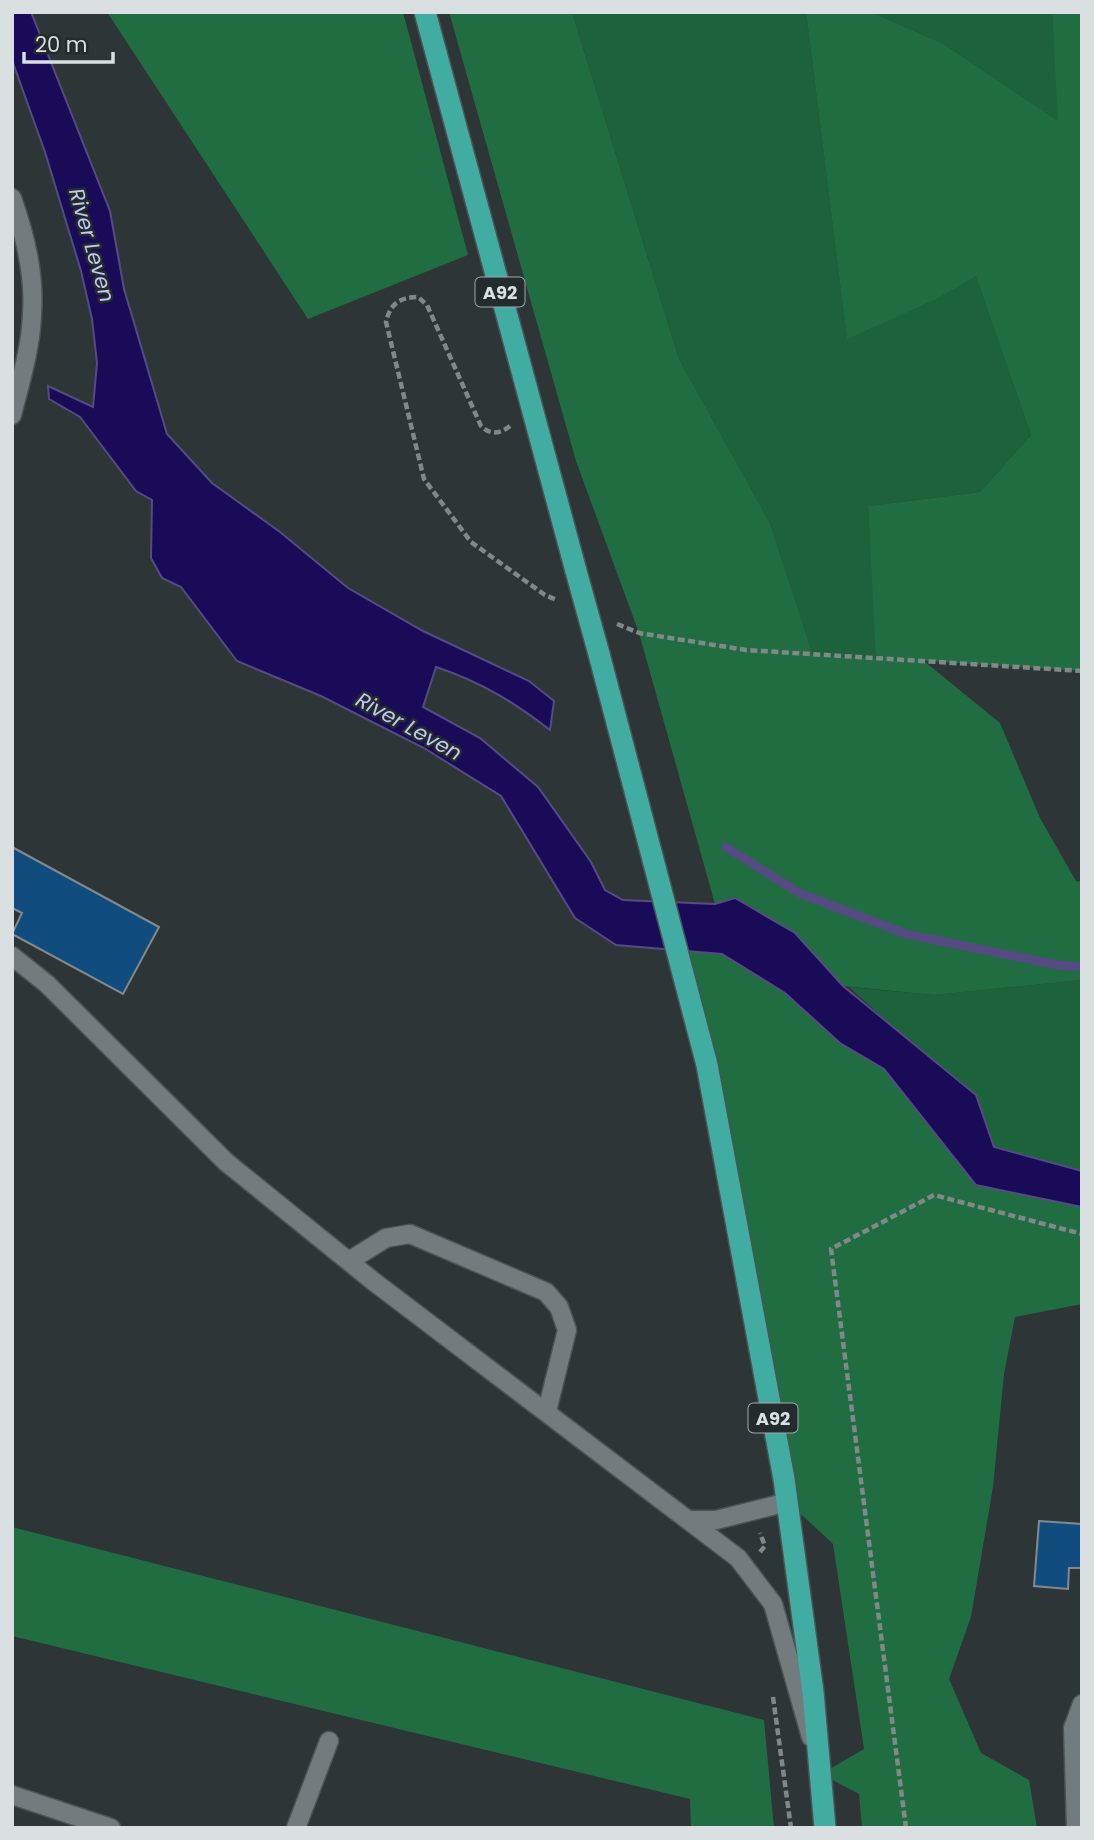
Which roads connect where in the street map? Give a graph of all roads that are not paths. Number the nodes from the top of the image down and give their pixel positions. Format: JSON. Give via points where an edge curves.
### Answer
{"nodes":[{"id":1,"x":425,"y":12,"type":"edge"},
{"id":2,"x":12,"y":198,"type":"edge"},
{"id":3,"x":12,"y":415,"type":"edge"},
{"id":4,"x":12,"y":956,"type":"edge"},
{"id":5,"x":349,"y":1261,"type":"junction"},
{"id":6,"x":547,"y":1411,"type":"junction"},
{"id":7,"x":788,"y":1502,"type":"junction"},
{"id":8,"x":689,"y":1520,"type":"junction"},
{"id":9,"x":1082,"y":1703,"type":"edge"},
{"id":10,"x":329,"y":1741,"type":"dead end"},
{"id":11,"x":821,"y":1774,"type":"junction"},
{"id":12,"x":12,"y":1796,"type":"edge"},
{"id":13,"x":111,"y":1828,"type":"edge"},
{"id":14,"x":296,"y":1828,"type":"edge"},
{"id":15,"x":825,"y":1828,"type":"edge"},
{"id":16,"x":1076,"y":1828,"type":"edge"}],
"edges":[{"from":1,"to":7,"type":"highway","number":"A92","bridge":true,"via":[[707,1065]]},
{"from":2,"to":3,"type":"street","via":[[31,274],[32,316]]},
{"from":4,"to":5,"type":"street","via":[[47,984],[226,1162]]},
{"from":5,"to":6,"type":"street"},
{"from":5,"to":6,"type":"street","via":[[386,1238],[410,1234],[546,1292],[559,1307],[567,1329]]},
{"from":6,"to":8,"type":"street"},
{"from":7,"to":8,"type":"street","via":[[716,1520]]},
{"from":7,"to":11,"type":"highway","number":"A92"},
{"from":8,"to":11,"type":"street","via":[[738,1558],[773,1604]]},
{"from":9,"to":16,"type":"street","via":[[1073,1728]]},
{"from":10,"to":14,"type":"street"},
{"from":11,"to":15,"type":"highway","number":"A92"},
{"from":12,"to":13,"type":"street"}]}
